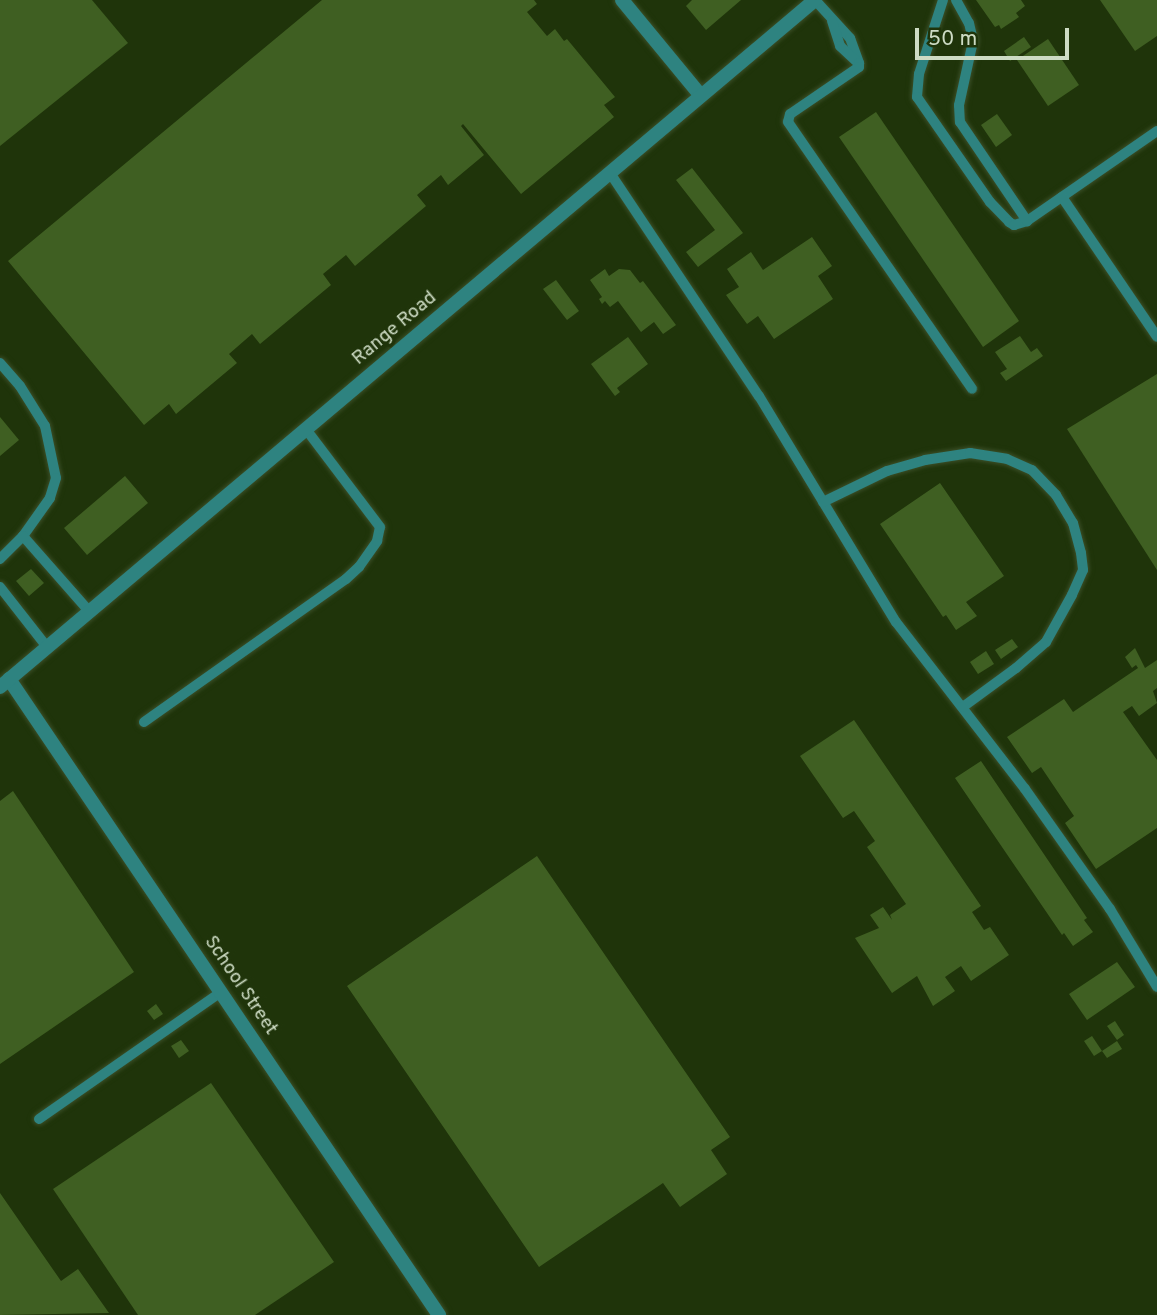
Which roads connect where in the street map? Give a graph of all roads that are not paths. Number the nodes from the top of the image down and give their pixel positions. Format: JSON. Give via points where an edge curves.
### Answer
{"nodes":[{"id":1,"x":622,"y":0,"type":"edge"},
{"id":2,"x":815,"y":0,"type":"edge"},
{"id":3,"x":943,"y":0,"type":"edge"},
{"id":4,"x":956,"y":0,"type":"edge"},
{"id":5,"x":701,"y":96,"type":"junction"},
{"id":6,"x":1157,"y":131,"type":"edge"},
{"id":7,"x":610,"y":173,"type":"junction"},
{"id":8,"x":1062,"y":197,"type":"junction"},
{"id":9,"x":1027,"y":221,"type":"junction"},
{"id":10,"x":1157,"y":337,"type":"edge"},
{"id":11,"x":0,"y":362,"type":"edge"},
{"id":12,"x":972,"y":389,"type":"dead end"},
{"id":13,"x":306,"y":429,"type":"junction"},
{"id":14,"x":823,"y":502,"type":"junction"},
{"id":15,"x":23,"y":536,"type":"junction"},
{"id":16,"x":0,"y":559,"type":"edge"},
{"id":17,"x":0,"y":587,"type":"edge"},
{"id":18,"x":89,"y":611,"type":"junction"},
{"id":19,"x":47,"y":647,"type":"junction"},
{"id":20,"x":5,"y":683,"type":"edge"},
{"id":21,"x":963,"y":707,"type":"junction"},
{"id":22,"x":144,"y":722,"type":"dead end"},
{"id":23,"x":1157,"y":987,"type":"edge"},
{"id":24,"x":221,"y":992,"type":"junction"},
{"id":25,"x":39,"y":1119,"type":"dead end"},
{"id":26,"x":439,"y":1315,"type":"edge"}],
"edges":[{"from":1,"to":5,"type":"street"},
{"from":2,"to":5,"type":"street","name":"Range Road"},
{"from":2,"to":12,"type":"lane","via":[[831,21],[840,46],[859,67],[790,114],[788,122]]},
{"from":3,"to":9,"type":"lane","via":[[919,74],[917,97],[1004,219],[1014,225]]},
{"from":4,"to":9,"type":"lane","via":[[973,41],[959,105],[960,122]]},
{"from":5,"to":7,"type":"street","name":"Range Road"},
{"from":6,"to":8,"type":"lane"},
{"from":7,"to":13,"type":"street","name":"Range Road"},
{"from":7,"to":14,"type":"lane","via":[[760,396]]},
{"from":8,"to":9,"type":"lane"},
{"from":8,"to":10,"type":"lane"},
{"from":11,"to":15,"type":"lane","via":[[44,426],[57,478],[50,498]]},
{"from":13,"to":18,"type":"street","name":"Range Road"},
{"from":13,"to":22,"type":"lane","via":[[380,527],[371,553],[345,579]]},
{"from":14,"to":21,"type":"lane","via":[[896,622]]},
{"from":14,"to":21,"type":"lane","via":[[887,471],[970,453],[1007,459],[1032,470],[1056,495],[1073,523],[1083,570],[1046,642]]},
{"from":15,"to":16,"type":"lane"},
{"from":15,"to":18,"type":"lane"},
{"from":17,"to":19,"type":"lane"},
{"from":18,"to":19,"type":"street","name":"Range Road"},
{"from":19,"to":20,"type":"street","name":"Range Road"},
{"from":20,"to":24,"type":"street","name":"School Street"},
{"from":21,"to":23,"type":"lane","via":[[1110,909]]},
{"from":24,"to":25,"type":"lane"},
{"from":24,"to":26,"type":"street","name":"School Street"}]}
